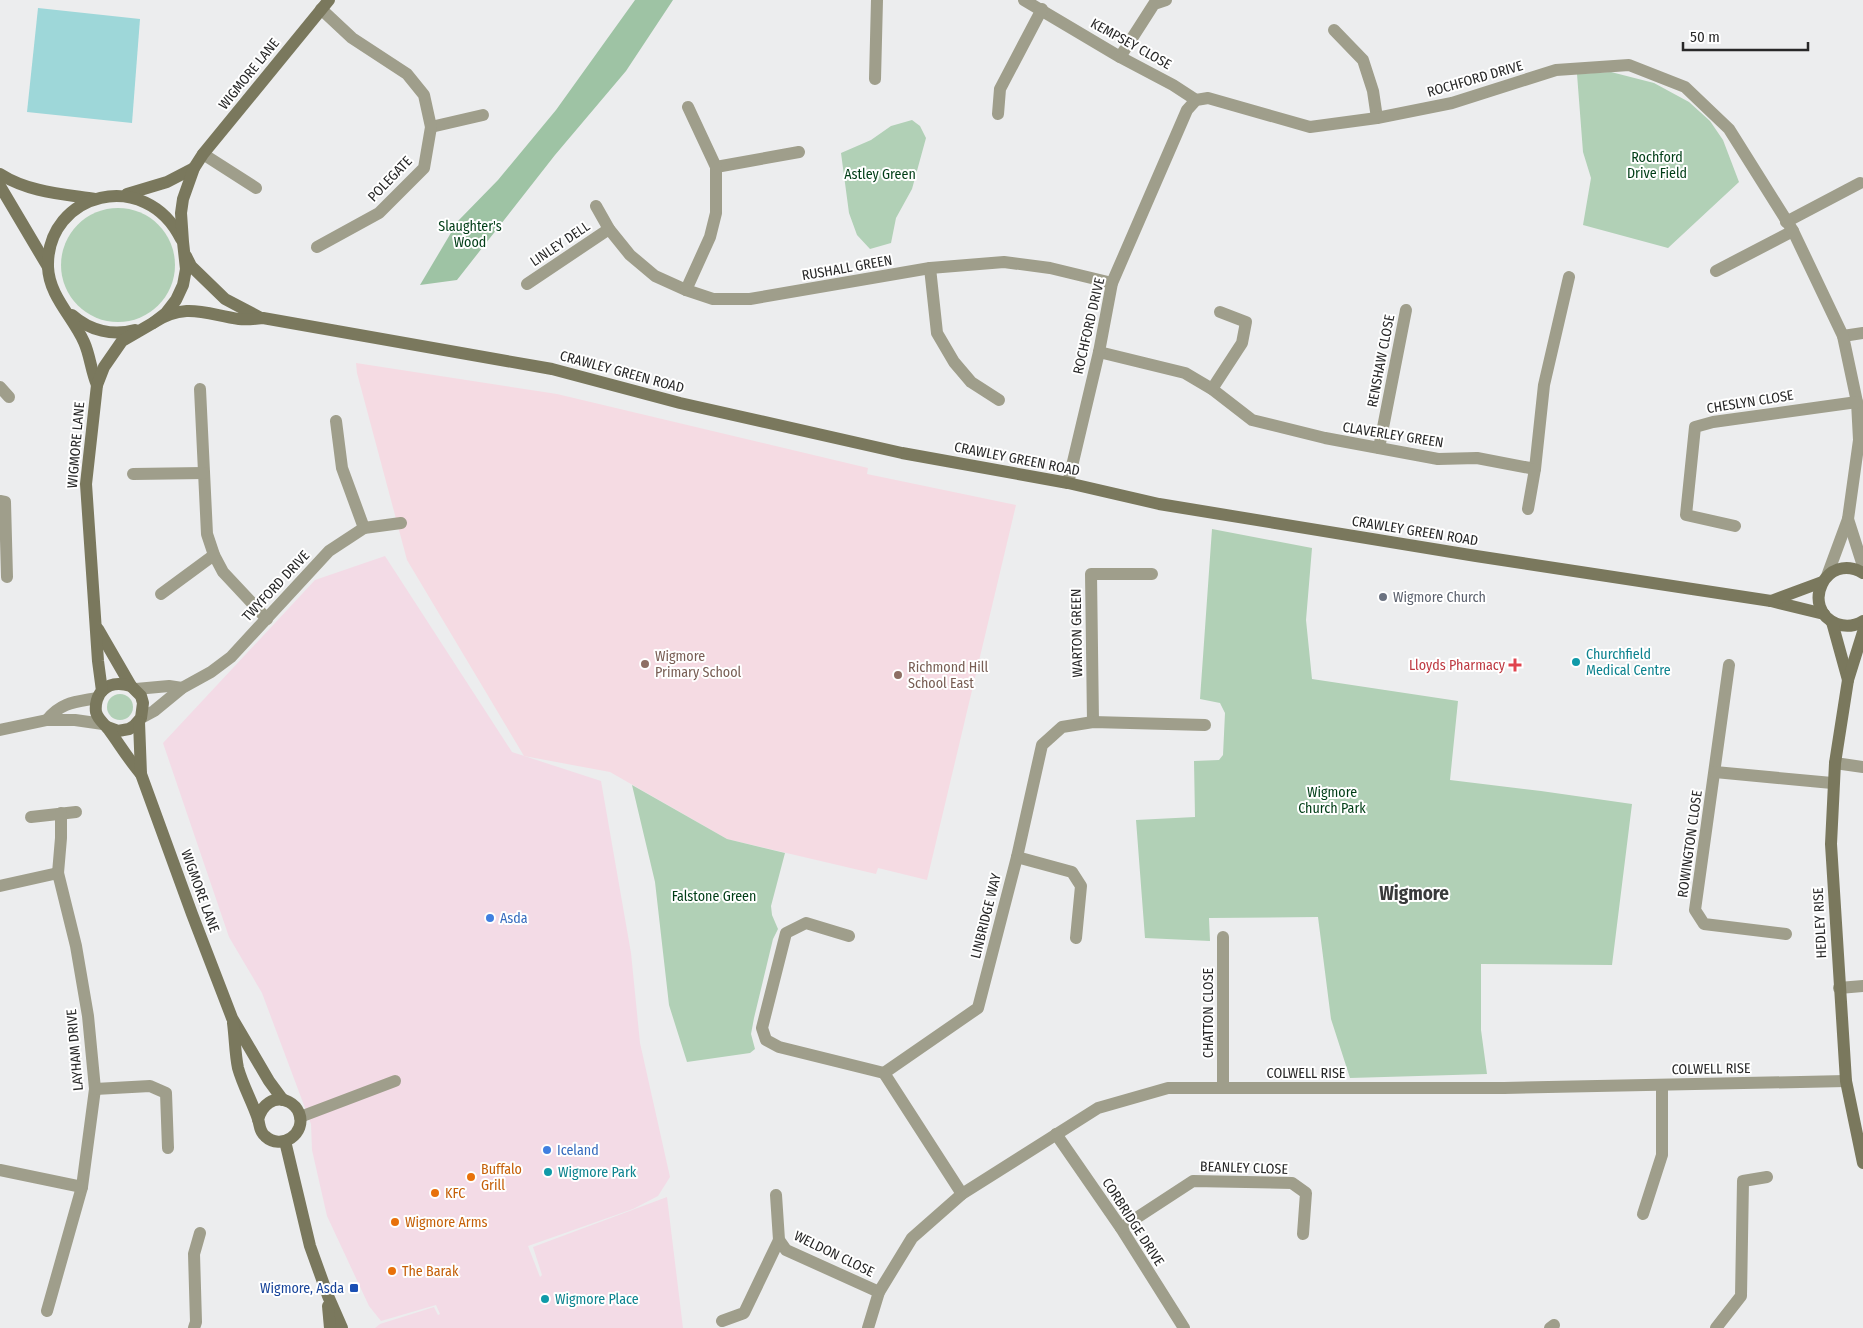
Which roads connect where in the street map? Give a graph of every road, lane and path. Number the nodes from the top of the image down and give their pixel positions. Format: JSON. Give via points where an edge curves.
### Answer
{"nodes":[{"id":1,"x":877,"y":0,"type":"edge"},
{"id":2,"x":1024,"y":0,"type":"edge"},
{"id":3,"x":1166,"y":0,"type":"edge"},
{"id":4,"x":325,"y":4,"type":"edge"},
{"id":5,"x":1042,"y":9,"type":"junction"},
{"id":6,"x":1334,"y":30,"type":"dead end"},
{"id":7,"x":1120,"y":57,"type":"junction"},
{"id":8,"x":875,"y":79,"type":"dead end"},
{"id":9,"x":1196,"y":100,"type":"junction"},
{"id":10,"x":688,"y":107,"type":"dead end"},
{"id":11,"x":998,"y":114,"type":"dead end"},
{"id":12,"x":483,"y":115,"type":"dead end"},
{"id":13,"x":1377,"y":118,"type":"junction"},
{"id":14,"x":431,"y":126,"type":"junction"},
{"id":15,"x":799,"y":152,"type":"dead end"},
{"id":16,"x":203,"y":154,"type":"junction"},
{"id":17,"x":716,"y":166,"type":"junction"},
{"id":18,"x":194,"y":168,"type":"junction"},
{"id":19,"x":0,"y":174,"type":"edge"},
{"id":20,"x":1860,"y":183,"type":"dead end"},
{"id":21,"x":0,"y":186,"type":"edge"},
{"id":22,"x":256,"y":188,"type":"dead end"},
{"id":23,"x":123,"y":195,"type":"junction"},
{"id":24,"x":95,"y":199,"type":"junction"},
{"id":25,"x":596,"y":206,"type":"dead end"},
{"id":26,"x":1790,"y":226,"type":"junction"},
{"id":27,"x":609,"y":228,"type":"junction"},
{"id":28,"x":317,"y":247,"type":"dead end"},
{"id":29,"x":184,"y":248,"type":"junction"},
{"id":30,"x":48,"y":267,"type":"junction"},
{"id":31,"x":930,"y":268,"type":"junction"},
{"id":32,"x":1716,"y":271,"type":"dead end"},
{"id":33,"x":1569,"y":277,"type":"dead end"},
{"id":34,"x":1112,"y":283,"type":"junction"},
{"id":35,"x":527,"y":284,"type":"dead end"},
{"id":36,"x":686,"y":290,"type":"junction"},
{"id":37,"x":65,"y":308,"type":"junction"},
{"id":38,"x":1406,"y":310,"type":"dead end"},
{"id":39,"x":1220,"y":312,"type":"dead end"},
{"id":40,"x":262,"y":318,"type":"junction"},
{"id":41,"x":148,"y":325,"type":"junction"},
{"id":42,"x":1863,"y":333,"type":"edge"},
{"id":43,"x":1843,"y":336,"type":"junction"},
{"id":44,"x":1098,"y":352,"type":"junction"},
{"id":45,"x":97,"y":385,"type":"junction"},
{"id":46,"x":0,"y":387,"type":"edge"},
{"id":47,"x":200,"y":389,"type":"dead end"},
{"id":48,"x":1212,"y":389,"type":"junction"},
{"id":49,"x":10,"y":397,"type":"dead end"},
{"id":50,"x":999,"y":400,"type":"dead end"},
{"id":51,"x":1857,"y":402,"type":"junction"},
{"id":52,"x":336,"y":421,"type":"dead end"},
{"id":53,"x":1379,"y":448,"type":"junction"},
{"id":54,"x":1535,"y":469,"type":"junction"},
{"id":55,"x":1860,"y":471,"type":"edge"},
{"id":56,"x":204,"y":472,"type":"junction"},
{"id":57,"x":133,"y":474,"type":"dead end"},
{"id":58,"x":1068,"y":483,"type":"junction"},
{"id":59,"x":0,"y":501,"type":"edge"},
{"id":60,"x":1528,"y":509,"type":"dead end"},
{"id":61,"x":1848,"y":519,"type":"junction"},
{"id":62,"x":401,"y":523,"type":"dead end"},
{"id":63,"x":1735,"y":526,"type":"dead end"},
{"id":64,"x":364,"y":528,"type":"junction"},
{"id":65,"x":214,"y":555,"type":"junction"},
{"id":66,"x":1863,"y":566,"type":"edge"},
{"id":67,"x":1863,"y":573,"type":"edge"},
{"id":68,"x":1152,"y":574,"type":"dead end"},
{"id":69,"x":7,"y":577,"type":"dead end"},
{"id":70,"x":1825,"y":579,"type":"junction"},
{"id":71,"x":161,"y":594,"type":"dead end"},
{"id":72,"x":1771,"y":601,"type":"junction"},
{"id":73,"x":1828,"y":618,"type":"junction"},
{"id":74,"x":266,"y":619,"type":"junction"},
{"id":75,"x":1863,"y":621,"type":"edge"},
{"id":76,"x":96,"y":627,"type":"junction"},
{"id":77,"x":1863,"y":632,"type":"edge"},
{"id":78,"x":1729,"y":665,"type":"dead end"},
{"id":79,"x":1848,"y":680,"type":"junction"},
{"id":80,"x":134,"y":688,"type":"junction"},
{"id":81,"x":182,"y":688,"type":"junction"},
{"id":82,"x":100,"y":694,"type":"junction"},
{"id":83,"x":47,"y":720,"type":"junction"},
{"id":84,"x":140,"y":720,"type":"junction"},
{"id":85,"x":1093,"y":722,"type":"junction"},
{"id":86,"x":1205,"y":724,"type":"dead end"},
{"id":87,"x":105,"y":725,"type":"junction"},
{"id":88,"x":0,"y":730,"type":"edge"},
{"id":89,"x":1835,"y":763,"type":"junction"},
{"id":90,"x":1863,"y":767,"type":"edge"},
{"id":91,"x":1715,"y":772,"type":"junction"},
{"id":92,"x":141,"y":774,"type":"junction"},
{"id":93,"x":1832,"y":783,"type":"junction"},
{"id":94,"x":76,"y":812,"type":"dead end"},
{"id":95,"x":61,"y":813,"type":"junction"},
{"id":96,"x":31,"y":817,"type":"dead end"},
{"id":97,"x":1017,"y":857,"type":"junction"},
{"id":98,"x":58,"y":873,"type":"junction"},
{"id":99,"x":0,"y":886,"type":"edge"},
{"id":100,"x":1786,"y":934,"type":"dead end"},
{"id":101,"x":849,"y":936,"type":"dead end"},
{"id":102,"x":1223,"y":937,"type":"dead end"},
{"id":103,"x":1076,"y":938,"type":"dead end"},
{"id":104,"x":1863,"y":986,"type":"edge"},
{"id":105,"x":1839,"y":988,"type":"junction"},
{"id":106,"x":232,"y":1018,"type":"junction"},
{"id":107,"x":884,"y":1073,"type":"junction"},
{"id":108,"x":395,"y":1081,"type":"dead end"},
{"id":109,"x":1846,"y":1081,"type":"junction"},
{"id":110,"x":1662,"y":1085,"type":"junction"},
{"id":111,"x":1223,"y":1088,"type":"junction"},
{"id":112,"x":95,"y":1089,"type":"junction"},
{"id":113,"x":283,"y":1100,"type":"junction"},
{"id":114,"x":300,"y":1117,"type":"junction"},
{"id":115,"x":258,"y":1120,"type":"junction"},
{"id":116,"x":1056,"y":1134,"type":"junction"},
{"id":117,"x":285,"y":1141,"type":"junction"},
{"id":118,"x":168,"y":1148,"type":"dead end"},
{"id":119,"x":1863,"y":1163,"type":"edge"},
{"id":120,"x":0,"y":1170,"type":"edge"},
{"id":121,"x":1767,"y":1177,"type":"dead end"},
{"id":122,"x":82,"y":1187,"type":"junction"},
{"id":123,"x":962,"y":1194,"type":"junction"},
{"id":124,"x":776,"y":1195,"type":"dead end"},
{"id":125,"x":1643,"y":1214,"type":"dead end"},
{"id":126,"x":1121,"y":1228,"type":"junction"},
{"id":127,"x":200,"y":1233,"type":"dead end"},
{"id":128,"x":1303,"y":1234,"type":"dead end"},
{"id":129,"x":779,"y":1240,"type":"junction"},
{"id":130,"x":879,"y":1292,"type":"junction"},
{"id":131,"x":328,"y":1296,"type":"junction"},
{"id":132,"x":47,"y":1311,"type":"dead end"},
{"id":133,"x":722,"y":1321,"type":"dead end"},
{"id":134,"x":194,"y":1328,"type":"edge"},
{"id":135,"x":330,"y":1328,"type":"edge"},
{"id":136,"x":342,"y":1328,"type":"edge"},
{"id":137,"x":868,"y":1328,"type":"edge"},
{"id":138,"x":1184,"y":1328,"type":"edge"},
{"id":139,"x":1716,"y":1328,"type":"edge"}],
"edges":[{"from":1,"to":8,"type":"street"},
{"from":2,"to":5,"type":"street","name":"KEMPSEY CLOSE"},
{"from":3,"to":7,"type":"street","via":[[1154,4]]},
{"from":4,"to":14,"type":"street","name":"POLEGATE","via":[[352,38],[406,74],[424,95]]},
{"from":4,"to":16,"type":"street","name":"WIGMORE LANE"},
{"from":5,"to":7,"type":"street","name":"KEMPSEY CLOSE"},
{"from":5,"to":11,"type":"street","via":[[1000,89]]},
{"from":6,"to":13,"type":"street","via":[[1363,60]]},
{"from":7,"to":9,"type":"street","name":"KEMPSEY CLOSE","via":[[1173,84]]},
{"from":9,"to":13,"type":"street","name":"ROCHFORD DRIVE","via":[[1208,98],[1310,127]]},
{"from":9,"to":34,"type":"street","name":"ROCHFORD DRIVE","via":[[1187,110]]},
{"from":10,"to":17,"type":"street"},
{"from":12,"to":14,"type":"street"},
{"from":13,"to":26,"type":"street","name":"ROCHFORD DRIVE","via":[[1452,103],[1556,70],[1629,64],[1685,87],[1729,130]]},
{"from":14,"to":28,"type":"street","name":"POLEGATE","via":[[424,168],[379,213]]},
{"from":15,"to":17,"type":"street"},
{"from":16,"to":18,"type":"street","name":"WIGMORE LANE"},
{"from":16,"to":22,"type":"street"},
{"from":17,"to":36,"type":"street","via":[[716,213],[710,237]]},
{"from":18,"to":23,"type":"street","name":"WIGMORE LANE","via":[[167,182]]},
{"from":18,"to":29,"type":"street","name":"WIGMORE LANE","via":[[181,213]]},
{"from":19,"to":24,"type":"street","via":[[35,189]]},
{"from":20,"to":26,"type":"street"},
{"from":21,"to":30,"type":"street"},
{"from":23,"to":24,"type":"street","name":"WIGMORE LANE"},
{"from":23,"to":29,"type":"street","name":"WIGMORE LANE","via":[[139,198],[159,210],[176,228]]},
{"from":24,"to":30,"type":"street","name":"WIGMORE LANE","via":[[76,209],[60,225],[51,245]]},
{"from":25,"to":27,"type":"street","name":"RUSHALL GREEN"},
{"from":26,"to":32,"type":"street"},
{"from":26,"to":43,"type":"street","name":"ROCHFORD DRIVE"},
{"from":27,"to":35,"type":"street","name":"LINLEY DELL"},
{"from":27,"to":36,"type":"street","name":"RUSHALL GREEN","via":[[630,255],[655,276]]},
{"from":29,"to":40,"type":"street","name":"CRAWLEY GREEN ROAD","via":[[191,266],[225,299]]},
{"from":29,"to":41,"type":"street","name":"WIGMORE LANE","via":[[186,269],[179,293],[166,313]]},
{"from":30,"to":37,"type":"street","name":"WIGMORE LANE","via":[[53,289]]},
{"from":31,"to":34,"type":"street","name":"RUSHALL GREEN","via":[[1004,262],[1050,268]]},
{"from":31,"to":36,"type":"street","name":"RUSHALL GREEN","via":[[750,299],[713,299]]},
{"from":31,"to":50,"type":"street","via":[[937,333],[954,362],[971,382]]},
{"from":33,"to":54,"type":"street","via":[[1544,385]]},
{"from":34,"to":44,"type":"street","name":"ROCHFORD DRIVE"},
{"from":37,"to":41,"type":"street","name":"WIGMORE LANE","via":[[77,320],[109,332],[126,332]]},
{"from":37,"to":45,"type":"street","name":"WIGMORE LANE","via":[[85,344]]},
{"from":38,"to":53,"type":"street","name":"RENSHAW CLOSE"},
{"from":39,"to":48,"type":"street","via":[[1246,322],[1242,343]]},
{"from":40,"to":41,"type":"street","name":"CRAWLEY GREEN ROAD","via":[[240,319],[188,311],[166,314]]},
{"from":40,"to":58,"type":"street","name":"CRAWLEY GREEN ROAD","via":[[552,369],[680,403],[893,451]]},
{"from":41,"to":45,"type":"street","name":"WIGMORE LANE","via":[[122,341],[104,367]]},
{"from":42,"to":43,"type":"street"},
{"from":43,"to":51,"type":"street","name":"ROCHFORD DRIVE"},
{"from":44,"to":48,"type":"street","name":"CLAVERLEY GREEN","via":[[1185,373]]},
{"from":44,"to":58,"type":"street","name":"ROCHFORD DRIVE"},
{"from":45,"to":76,"type":"street","name":"WIGMORE LANE","via":[[86,484]]},
{"from":46,"to":49,"type":"street"},
{"from":47,"to":56,"type":"street"},
{"from":48,"to":53,"type":"street","name":"CLAVERLEY GREEN","via":[[1252,420]]},
{"from":51,"to":55,"type":"street","name":"ROCHFORD DRIVE"},
{"from":51,"to":63,"type":"street","name":"CHESLYN CLOSE","via":[[1695,427],[1686,515]]},
{"from":52,"to":64,"type":"street","via":[[342,468]]},
{"from":53,"to":54,"type":"street","name":"CLAVERLEY GREEN","via":[[1438,459],[1477,458]]},
{"from":54,"to":60,"type":"street"},
{"from":55,"to":61,"type":"street","name":"ROCHFORD DRIVE"},
{"from":56,"to":57,"type":"street"},
{"from":56,"to":65,"type":"street","via":[[207,534]]},
{"from":58,"to":72,"type":"street","name":"CRAWLEY GREEN ROAD","via":[[1159,504]]},
{"from":59,"to":69,"type":"street","via":[[5,502]]},
{"from":61,"to":66,"type":"street","name":"ROCHFORD DRIVE"},
{"from":61,"to":70,"type":"street","name":"ROCHFORD DRIVE"},
{"from":62,"to":64,"type":"street","name":"TWYFORD DRIVE"},
{"from":64,"to":74,"type":"street","name":"TWYFORD DRIVE","via":[[329,551]]},
{"from":65,"to":71,"type":"street"},
{"from":65,"to":74,"type":"street","via":[[223,572]]},
{"from":67,"to":70,"type":"street","name":"CRAWLEY GREEN ROAD","via":[[1842,568]]},
{"from":68,"to":85,"type":"street","name":"WARTON GREEN","via":[[1091,574]]},
{"from":70,"to":72,"type":"street","name":"CRAWLEY GREEN ROAD"},
{"from":70,"to":73,"type":"street","name":"HEDLEY RISE","via":[[1818,598]]},
{"from":72,"to":73,"type":"street","name":"CRAWLEY GREEN ROAD"},
{"from":73,"to":75,"type":"street","name":"CRAWLEY GREEN ROAD","via":[[1850,626]]},
{"from":73,"to":79,"type":"street","name":"HEDLEY RISE"},
{"from":74,"to":81,"type":"street","name":"TWYFORD DRIVE","via":[[231,657]]},
{"from":76,"to":80,"type":"street","name":"WIGMORE LANE"},
{"from":76,"to":82,"type":"street","name":"WIGMORE LANE"},
{"from":77,"to":79,"type":"street","name":"HEDLEY RISE"},
{"from":78,"to":91,"type":"street","name":"ROWINGTON CLOSE"},
{"from":79,"to":89,"type":"street","name":"HEDLEY RISE"},
{"from":80,"to":81,"type":"street"},
{"from":80,"to":82,"type":"street","via":[[121,683],[111,685]]},
{"from":80,"to":84,"type":"street","name":"WIGMORE LANE","via":[[143,703]]},
{"from":81,"to":84,"type":"street","name":"TWYFORD DRIVE"},
{"from":82,"to":83,"type":"street","via":[[55,710]]},
{"from":82,"to":87,"type":"street","name":"WIGMORE LANE","via":[[96,712]]},
{"from":83,"to":87,"type":"street"},
{"from":83,"to":88,"type":"street"},
{"from":84,"to":87,"type":"street","via":[[124,731]]},
{"from":84,"to":92,"type":"street","name":"WIGMORE LANE"},
{"from":85,"to":86,"type":"street","name":"LINBRIDGE WAY"},
{"from":85,"to":97,"type":"street","name":"LINBRIDGE WAY","via":[[1062,727],[1042,745]]},
{"from":87,"to":92,"type":"street","name":"WIGMORE LANE"},
{"from":89,"to":90,"type":"street"},
{"from":89,"to":93,"type":"street","name":"HEDLEY RISE"},
{"from":91,"to":93,"type":"street"},
{"from":91,"to":100,"type":"street","name":"ROWINGTON CLOSE","via":[[1695,910],[1704,924]]},
{"from":92,"to":106,"type":"street","name":"WIGMORE LANE"},
{"from":93,"to":105,"type":"street","name":"HEDLEY RISE","via":[[1831,844]]},
{"from":94,"to":95,"type":"street"},
{"from":95,"to":96,"type":"street"},
{"from":95,"to":98,"type":"street","name":"LAYHAM DRIVE"},
{"from":97,"to":103,"type":"street","via":[[1072,872],[1081,886]]},
{"from":97,"to":107,"type":"street","name":"LINBRIDGE WAY","via":[[978,1008]]},
{"from":98,"to":99,"type":"street"},
{"from":98,"to":112,"type":"street","name":"LAYHAM DRIVE","via":[[76,946],[88,1016]]},
{"from":101,"to":107,"type":"street","via":[[806,923],[786,933],[762,1028],[766,1040],[779,1047]]},
{"from":102,"to":111,"type":"street","name":"CHATTON CLOSE"},
{"from":104,"to":105,"type":"street"},
{"from":105,"to":109,"type":"street","name":"HEDLEY RISE"},
{"from":106,"to":113,"type":"street","name":"WIGMORE LANE"},
{"from":106,"to":115,"type":"street","name":"WIGMORE LANE","via":[[238,1066]]},
{"from":107,"to":123,"type":"street"},
{"from":108,"to":114,"type":"street"},
{"from":109,"to":110,"type":"street","name":"COLWELL RISE"},
{"from":109,"to":119,"type":"street","name":"HEDLEY RISE"},
{"from":110,"to":111,"type":"street","name":"COLWELL RISE"},
{"from":110,"to":125,"type":"street","via":[[1662,1155]]},
{"from":111,"to":116,"type":"street","name":"COLWELL RISE","via":[[1168,1088],[1098,1108]]},
{"from":112,"to":118,"type":"street","via":[[150,1086],[166,1093]]},
{"from":112,"to":122,"type":"street","name":"LAYHAM DRIVE"},
{"from":113,"to":114,"type":"street","name":"WIGMORE LANE","via":[[294,1106]]},
{"from":113,"to":115,"type":"street","via":[[269,1102],[263,1107]]},
{"from":114,"to":117,"type":"street","via":[[299,1129]]},
{"from":115,"to":117,"type":"street","name":"WIGMORE LANE","via":[[266,1137],[272,1141]]},
{"from":116,"to":123,"type":"street","name":"COLWELL RISE"},
{"from":116,"to":126,"type":"street","name":"CORBRIDGE DRIVE"},
{"from":117,"to":131,"type":"street","via":[[310,1246]]},
{"from":120,"to":122,"type":"street"},
{"from":121,"to":139,"type":"street","via":[[1743,1181],[1741,1296]]},
{"from":122,"to":132,"type":"street","name":"LAYHAM DRIVE"},
{"from":123,"to":130,"type":"street","name":"COLWELL RISE","via":[[912,1238]]},
{"from":124,"to":129,"type":"street","name":"WELDON CLOSE"},
{"from":126,"to":128,"type":"street","name":"BEANLEY CLOSE","via":[[1193,1181],[1292,1183],[1306,1194]]},
{"from":126,"to":138,"type":"street","name":"CORBRIDGE DRIVE"},
{"from":127,"to":134,"type":"street","via":[[194,1254]]},
{"from":129,"to":130,"type":"street","name":"WELDON CLOSE","via":[[786,1250]]},
{"from":129,"to":133,"type":"street","name":"WELDON CLOSE","via":[[744,1313]]},
{"from":130,"to":137,"type":"street","name":"COLWELL RISE"},
{"from":131,"to":135,"type":"street"},
{"from":131,"to":136,"type":"street"}]}
